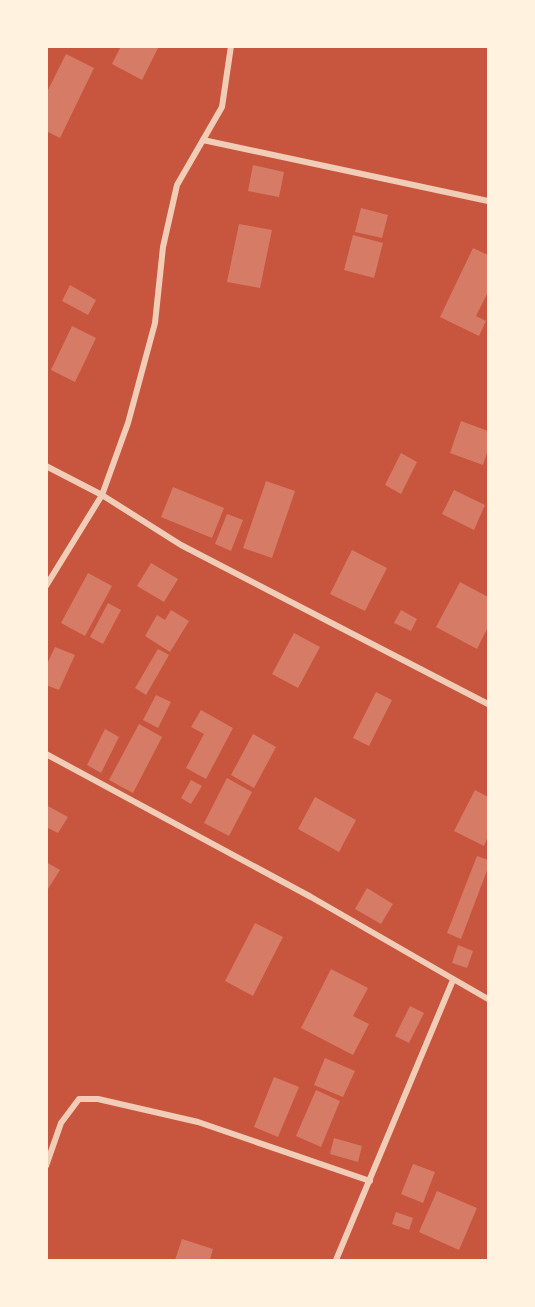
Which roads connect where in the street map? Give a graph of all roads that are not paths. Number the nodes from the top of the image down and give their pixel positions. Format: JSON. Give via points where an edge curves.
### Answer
{"nodes":[{"id":1,"x":231,"y":46,"type":"edge"},
{"id":2,"x":203,"y":140,"type":"junction"},
{"id":3,"x":489,"y":201,"type":"edge"},
{"id":4,"x":46,"y":466,"type":"edge"},
{"id":5,"x":102,"y":495,"type":"junction"},
{"id":6,"x":46,"y":586,"type":"edge"},
{"id":7,"x":489,"y":704,"type":"edge"},
{"id":8,"x":46,"y":754,"type":"edge"},
{"id":9,"x":453,"y":980,"type":"junction"},
{"id":10,"x":489,"y":999,"type":"edge"},
{"id":11,"x":46,"y":1166,"type":"edge"},
{"id":12,"x":370,"y":1181,"type":"junction"},
{"id":13,"x":336,"y":1260,"type":"edge"}],
"edges":[{"from":1,"to":2,"type":"street","via":[[222,107]]},
{"from":2,"to":3,"type":"street"},
{"from":2,"to":5,"type":"street","via":[[177,185],[163,247],[155,323],[128,423]]},
{"from":4,"to":5,"type":"street"},
{"from":5,"to":6,"type":"street"},
{"from":5,"to":7,"type":"street","via":[[181,545]]},
{"from":8,"to":9,"type":"street","via":[[311,897]]},
{"from":9,"to":10,"type":"street"},
{"from":9,"to":12,"type":"street"},
{"from":11,"to":12,"type":"street","via":[[61,1124],[79,1100],[98,1099],[198,1122]]},
{"from":12,"to":13,"type":"street"}]}
